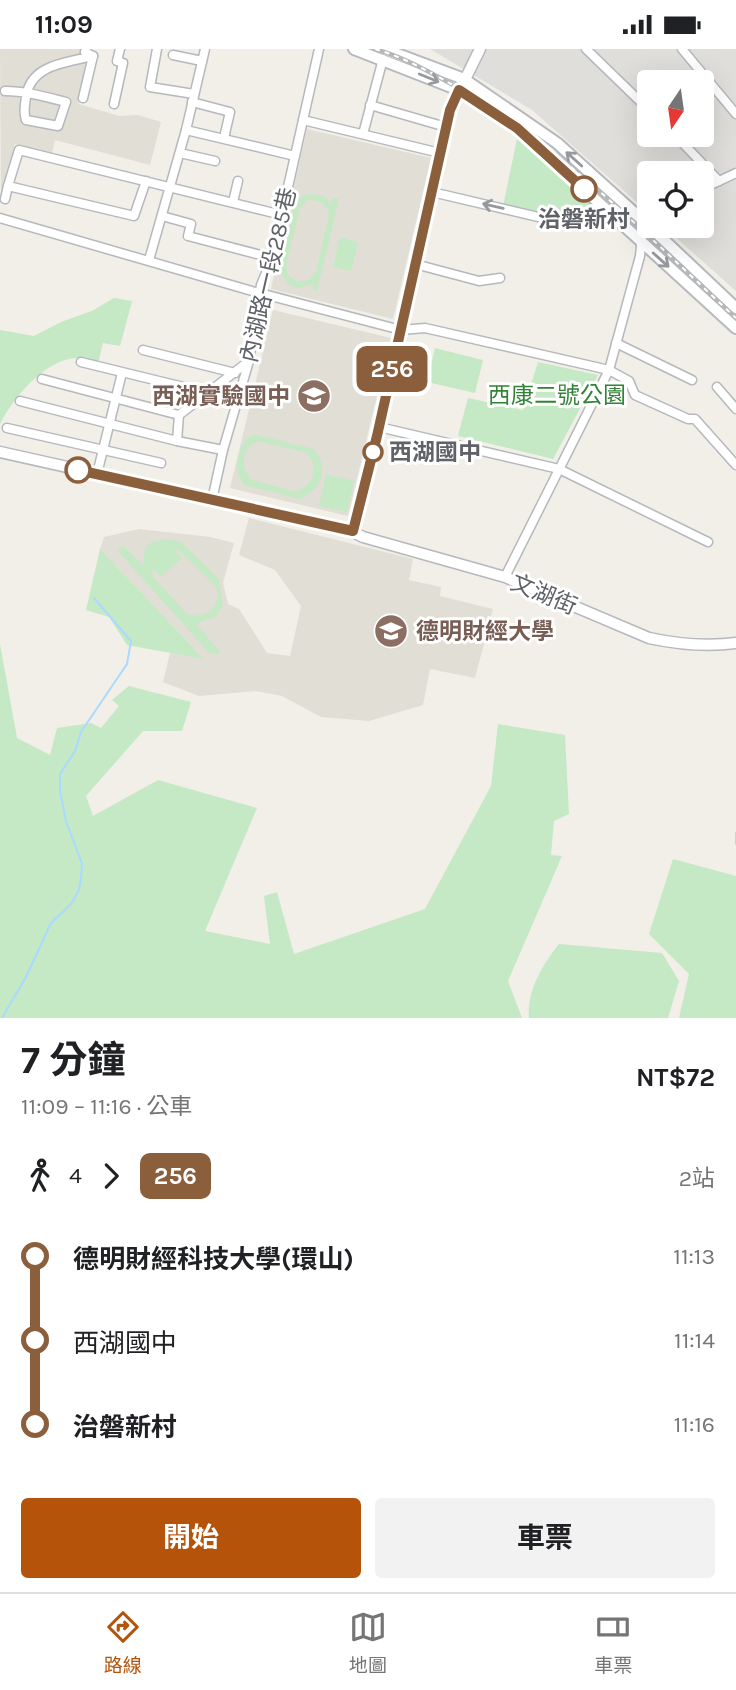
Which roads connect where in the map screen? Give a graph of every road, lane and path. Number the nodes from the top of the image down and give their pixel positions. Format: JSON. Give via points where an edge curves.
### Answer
{"nodes":[{"id":1,"x":86,"y":49,"type":"edge"},
{"id":2,"x":120,"y":49,"type":"edge"},
{"id":3,"x":157,"y":49,"type":"edge"},
{"id":4,"x":205,"y":49,"type":"edge"},
{"id":5,"x":319,"y":49,"type":"edge"},
{"id":6,"x":354,"y":49,"type":"edge"},
{"id":7,"x":480,"y":49,"type":"edge"},
{"id":8,"x":586,"y":49,"type":"edge"},
{"id":9,"x":682,"y":49,"type":"edge"},
{"id":10,"x":383,"y":54,"type":"edge"},
{"id":11,"x":173,"y":55,"type":"dead end"},
{"id":12,"x":93,"y":56,"type":"junction"},
{"id":13,"x":202,"y":61,"type":"junction"},
{"id":14,"x":462,"y":85,"type":"junction"},
{"id":15,"x":5,"y":91,"type":"dead end"},
{"id":16,"x":27,"y":93,"type":"junction"},
{"id":17,"x":83,"y":98,"type":"dead end"},
{"id":18,"x":193,"y":98,"type":"junction"},
{"id":19,"x":637,"y":98,"type":"edge"},
{"id":20,"x":114,"y":104,"type":"dead end"},
{"id":21,"x":370,"y":105,"type":"junction"},
{"id":22,"x":736,"y":114,"type":"edge"},
{"id":23,"x":303,"y":120,"type":"junction"},
{"id":24,"x":446,"y":127,"type":"junction"},
{"id":25,"x":186,"y":130,"type":"junction"},
{"id":26,"x":363,"y":134,"type":"junction"},
{"id":27,"x":224,"y":138,"type":"junction"},
{"id":28,"x":686,"y":147,"type":"edge"},
{"id":29,"x":180,"y":153,"type":"junction"},
{"id":30,"x":440,"y":153,"type":"junction"},
{"id":31,"x":295,"y":156,"type":"junction"},
{"id":32,"x":215,"y":161,"type":"dead end"},
{"id":33,"x":736,"y":173,"type":"edge"},
{"id":34,"x":146,"y":181,"type":"junction"},
{"id":35,"x":238,"y":181,"type":"dead end"},
{"id":36,"x":719,"y":181,"type":"junction"},
{"id":37,"x":714,"y":183,"type":"edge"},
{"id":38,"x":8,"y":186,"type":"junction"},
{"id":39,"x":170,"y":187,"type":"junction"},
{"id":40,"x":432,"y":191,"type":"junction"},
{"id":41,"x":5,"y":199,"type":"dead end"},
{"id":42,"x":233,"y":202,"type":"junction"},
{"id":43,"x":600,"y":203,"type":"junction"},
{"id":44,"x":637,"y":212,"type":"edge"},
{"id":45,"x":282,"y":215,"type":"junction"},
{"id":46,"x":162,"y":216,"type":"junction"},
{"id":47,"x":0,"y":218,"type":"edge"},
{"id":48,"x":642,"y":238,"type":"edge"},
{"id":49,"x":665,"y":238,"type":"edge"},
{"id":50,"x":641,"y":242,"type":"junction"},
{"id":51,"x":272,"y":258,"type":"junction"},
{"id":52,"x":149,"y":260,"type":"junction"},
{"id":53,"x":415,"y":264,"type":"junction"},
{"id":54,"x":500,"y":278,"type":"dead end"},
{"id":55,"x":260,"y":293,"type":"junction"},
{"id":56,"x":736,"y":308,"type":"edge"},
{"id":57,"x":736,"y":328,"type":"edge"},
{"id":58,"x":401,"y":330,"type":"junction"},
{"id":59,"x":616,"y":343,"type":"junction"},
{"id":60,"x":143,"y":350,"type":"dead end"},
{"id":61,"x":249,"y":361,"type":"junction"},
{"id":62,"x":81,"y":362,"type":"dead end"},
{"id":63,"x":609,"y":370,"type":"junction"},
{"id":64,"x":122,"y":373,"type":"junction"},
{"id":65,"x":235,"y":373,"type":"junction"},
{"id":66,"x":42,"y":379,"type":"dead end"},
{"id":67,"x":692,"y":380,"type":"dead end"},
{"id":68,"x":718,"y":387,"type":"dead end"},
{"id":69,"x":208,"y":393,"type":"junction"},
{"id":70,"x":116,"y":399,"type":"junction"},
{"id":71,"x":20,"y":401,"type":"dead end"},
{"id":72,"x":736,"y":409,"type":"edge"},
{"id":73,"x":178,"y":415,"type":"junction"},
{"id":74,"x":110,"y":423,"type":"junction"},
{"id":75,"x":379,"y":427,"type":"junction"},
{"id":76,"x":7,"y":428,"type":"dead end"},
{"id":77,"x":177,"y":441,"type":"junction"},
{"id":78,"x":102,"y":447,"type":"junction"},
{"id":79,"x":223,"y":450,"type":"junction"},
{"id":80,"x":0,"y":452,"type":"edge"},
{"id":81,"x":161,"y":463,"type":"dead end"},
{"id":82,"x":736,"y":465,"type":"edge"},
{"id":83,"x":559,"y":469,"type":"junction"},
{"id":84,"x":97,"y":474,"type":"junction"},
{"id":85,"x":212,"y":501,"type":"junction"},
{"id":86,"x":353,"y":531,"type":"junction"},
{"id":87,"x":708,"y":542,"type":"dead end"},
{"id":88,"x":505,"y":577,"type":"junction"},
{"id":89,"x":736,"y":643,"type":"edge"}],
"edges":[{"from":1,"to":12,"type":"street"},
{"from":2,"to":20,"type":"street","via":[[117,61],[123,63]]},
{"from":3,"to":18,"type":"street","via":[[150,87]]},
{"from":4,"to":13,"type":"street"},
{"from":5,"to":23,"type":"street","name":"內湖路一段285巷"},
{"from":6,"to":10,"type":"main road"},
{"from":7,"to":14,"type":"street"},
{"from":8,"to":19,"type":"street"},
{"from":9,"to":22,"type":"street"},
{"from":10,"to":14,"type":"main road"},
{"from":10,"to":21,"type":"street"},
{"from":11,"to":13,"type":"street"},
{"from":12,"to":16,"type":"street","via":[[41,70]]},
{"from":12,"to":17,"type":"street"},
{"from":13,"to":18,"type":"street"},
{"from":14,"to":24,"type":"street"},
{"from":14,"to":43,"type":"main road"},
{"from":44,"to":14,"type":"main road","one_way":true,"via":[[557,143]]},
{"from":15,"to":16,"type":"street"},
{"from":16,"to":16,"type":"street","via":[[66,101],[58,126],[26,120]]},
{"from":18,"to":25,"type":"street"},
{"from":18,"to":27,"type":"street","via":[[230,112]]},
{"from":21,"to":24,"type":"street"},
{"from":21,"to":26,"type":"street"},
{"from":23,"to":26,"type":"street"},
{"from":23,"to":31,"type":"street","name":"內湖路一段285巷"},
{"from":24,"to":30,"type":"street"},
{"from":25,"to":27,"type":"street"},
{"from":25,"to":29,"type":"street"},
{"from":26,"to":30,"type":"street"},
{"from":27,"to":31,"type":"street"},
{"from":28,"to":36,"type":"street"},
{"from":29,"to":32,"type":"street"},
{"from":29,"to":39,"type":"street"},
{"from":30,"to":40,"type":"street"},
{"from":31,"to":45,"type":"street","name":"內湖路一段285巷"},
{"from":33,"to":36,"type":"street"},
{"from":34,"to":38,"type":"street","via":[[134,216]]},
{"from":34,"to":38,"type":"street","via":[[19,150]]},
{"from":34,"to":39,"type":"street"},
{"from":35,"to":42,"type":"street"},
{"from":36,"to":37,"type":"street"},
{"from":38,"to":41,"type":"street"},
{"from":39,"to":42,"type":"street"},
{"from":39,"to":46,"type":"street"},
{"from":43,"to":40,"type":"street","one_way":true,"via":[[576,224],[568,224]]},
{"from":40,"to":53,"type":"street"},
{"from":42,"to":45,"type":"street"},
{"from":43,"to":50,"type":"main road"},
{"from":45,"to":51,"type":"street","name":"內湖路一段285巷"},
{"from":46,"to":51,"type":"street","via":[[191,224],[188,236]]},
{"from":46,"to":52,"type":"street"},
{"from":47,"to":52,"type":"street"},
{"from":48,"to":50,"type":"street"},
{"from":49,"to":56,"type":"main road"},
{"from":50,"to":57,"type":"main road","one_way":true},
{"from":50,"to":59,"type":"street"},
{"from":51,"to":55,"type":"street","name":"內湖路一段285巷"},
{"from":52,"to":55,"type":"street"},
{"from":53,"to":54,"type":"street","via":[[479,281]]},
{"from":53,"to":58,"type":"street"},
{"from":55,"to":58,"type":"street"},
{"from":55,"to":61,"type":"street","name":"內湖路一段285巷"},
{"from":58,"to":63,"type":"street","via":[[425,328]]},
{"from":58,"to":75,"type":"street"},
{"from":59,"to":63,"type":"street"},
{"from":59,"to":67,"type":"street"},
{"from":60,"to":65,"type":"street"},
{"from":61,"to":65,"type":"street"},
{"from":61,"to":79,"type":"street","name":"內湖路一段285巷"},
{"from":62,"to":64,"type":"street"},
{"from":63,"to":82,"type":"street","via":[[629,381],[635,395],[695,419]]},
{"from":63,"to":83,"type":"street"},
{"from":64,"to":69,"type":"street"},
{"from":64,"to":70,"type":"street"},
{"from":65,"to":69,"type":"street"},
{"from":66,"to":70,"type":"street"},
{"from":68,"to":72,"type":"street"},
{"from":69,"to":73,"type":"street"},
{"from":70,"to":73,"type":"street"},
{"from":70,"to":74,"type":"street"},
{"from":71,"to":74,"type":"street"},
{"from":73,"to":77,"type":"street"},
{"from":74,"to":77,"type":"street"},
{"from":74,"to":78,"type":"street"},
{"from":75,"to":83,"type":"street"},
{"from":75,"to":86,"type":"street"},
{"from":76,"to":78,"type":"street"},
{"from":77,"to":79,"type":"street"},
{"from":78,"to":81,"type":"street"},
{"from":78,"to":84,"type":"street"},
{"from":79,"to":85,"type":"street","name":"內湖路一段285巷"},
{"from":80,"to":84,"type":"street","name":"文湖街"},
{"from":83,"to":87,"type":"street"},
{"from":83,"to":88,"type":"street"},
{"from":84,"to":85,"type":"street","name":"文湖街"},
{"from":85,"to":86,"type":"street","name":"文湖街"},
{"from":86,"to":88,"type":"street","name":"文湖街"},
{"from":88,"to":89,"type":"street","name":"文湖街","via":[[649,638],[720,646]]}]}
